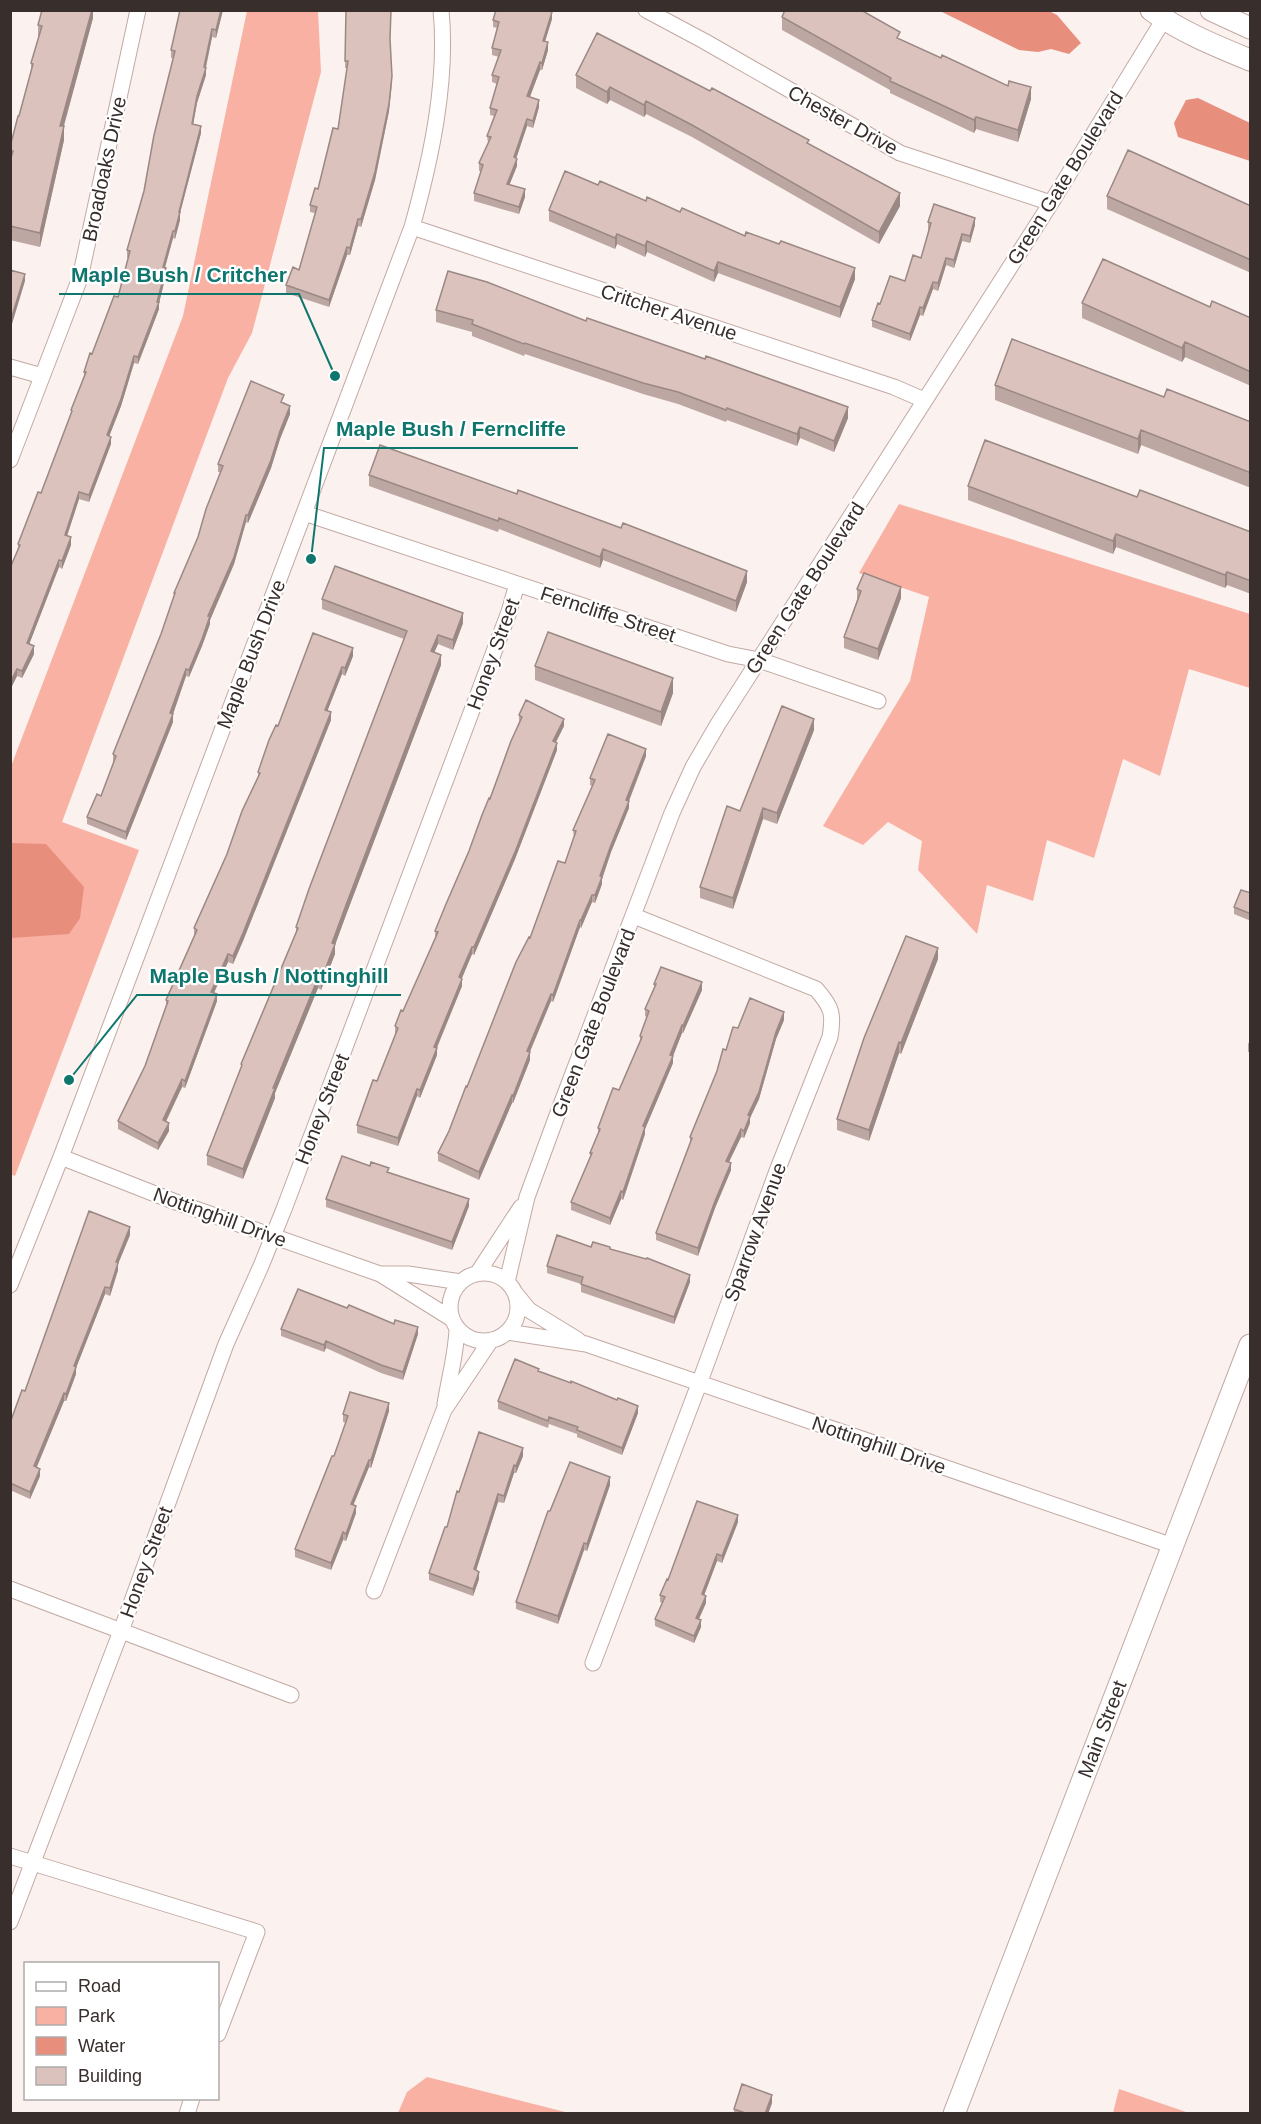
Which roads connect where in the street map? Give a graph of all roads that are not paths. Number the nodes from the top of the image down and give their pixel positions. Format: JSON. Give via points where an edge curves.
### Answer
{"nodes":[{"id":1,"x":138,"y":10,"type":"edge"},
{"id":2,"x":441,"y":10,"type":"edge"},
{"id":3,"x":646,"y":10,"type":"edge"},
{"id":4,"x":1211,"y":10,"type":"edge"},
{"id":5,"x":1157,"y":15,"type":"edge"},
{"id":6,"x":1251,"y":28,"type":"edge"},
{"id":7,"x":1251,"y":60,"type":"edge"},
{"id":8,"x":1051,"y":203,"type":"junction"},
{"id":9,"x":412,"y":227,"type":"junction"},
{"id":10,"x":10,"y":367,"type":"edge"},
{"id":11,"x":42,"y":376,"type":"junction"},
{"id":12,"x":924,"y":400,"type":"junction"},
{"id":13,"x":10,"y":460,"type":"edge"},
{"id":14,"x":304,"y":513,"type":"junction"},
{"id":15,"x":517,"y":584,"type":"junction"},
{"id":16,"x":759,"y":660,"type":"junction"},
{"id":17,"x":878,"y":701,"type":"dead end"},
{"id":18,"x":634,"y":916,"type":"junction"},
{"id":19,"x":62,"y":1157,"type":"junction"},
{"id":20,"x":527,"y":1197,"type":"junction"},
{"id":21,"x":273,"y":1236,"type":"junction"},
{"id":22,"x":477,"y":1274,"type":"junction"},
{"id":23,"x":380,"y":1275,"type":"junction"},
{"id":24,"x":461,"y":1282,"type":"junction"},
{"id":25,"x":10,"y":1286,"type":"edge"},
{"id":26,"x":511,"y":1288,"type":"junction"},
{"id":27,"x":454,"y":1324,"type":"junction"},
{"id":28,"x":507,"y":1332,"type":"junction"},
{"id":29,"x":491,"y":1340,"type":"junction"},
{"id":30,"x":586,"y":1344,"type":"junction"},
{"id":31,"x":1251,"y":1345,"type":"edge"},
{"id":32,"x":699,"y":1384,"type":"junction"},
{"id":33,"x":444,"y":1410,"type":"junction"},
{"id":34,"x":1173,"y":1546,"type":"junction"},
{"id":35,"x":10,"y":1589,"type":"edge"},
{"id":36,"x":374,"y":1591,"type":"dead end"},
{"id":37,"x":121,"y":1631,"type":"junction"},
{"id":38,"x":593,"y":1663,"type":"dead end"},
{"id":39,"x":291,"y":1695,"type":"dead end"},
{"id":40,"x":10,"y":1856,"type":"edge"},
{"id":41,"x":33,"y":1864,"type":"junction"},
{"id":42,"x":10,"y":1922,"type":"edge"},
{"id":43,"x":219,"y":2031,"type":"edge"},
{"id":44,"x":954,"y":2114,"type":"edge"}],
"edges":[{"from":1,"to":11,"type":"street","name":"Broadoaks Drive","via":[[80,278]]},
{"from":2,"to":9,"type":"street","name":"Maple Bush Drive","via":[[440,97]]},
{"from":3,"to":8,"type":"street","name":"Chester Drive","via":[[900,153]]},
{"from":4,"to":6,"type":"main road"},
{"from":5,"to":7,"type":"main road"},
{"from":5,"to":8,"type":"street","name":"Green Gate Boulevard"},
{"from":8,"to":12,"type":"street","name":"Green Gate Boulevard"},
{"from":9,"to":12,"type":"street","name":"Critcher Avenue"},
{"from":9,"to":14,"type":"street","name":"Maple Bush Drive"},
{"from":10,"to":11,"type":"street"},
{"from":11,"to":13,"type":"street","name":"Broadoaks Drive"},
{"from":12,"to":16,"type":"street","name":"Green Gate Boulevard"},
{"from":14,"to":15,"type":"street","name":"Ferncliffe Street"},
{"from":14,"to":19,"type":"street","name":"Maple Bush Drive"},
{"from":15,"to":16,"type":"street","name":"Ferncliffe Street","via":[[728,654]]},
{"from":15,"to":21,"type":"street","name":"Honey Street"},
{"from":16,"to":17,"type":"street","name":"Ferncliffe Street"},
{"from":16,"to":18,"type":"street","name":"Green Gate Boulevard","via":[[693,767]]},
{"from":18,"to":20,"type":"street","name":"Green Gate Boulevard"},
{"from":18,"to":32,"type":"street","name":"Sparrow Avenue","via":[[816,989],[828,1002],[834,1019]]},
{"from":19,"to":21,"type":"street","name":"Nottinghill Drive"},
{"from":19,"to":25,"type":"street","name":"Maple Bush Drive"},
{"from":20,"to":22,"type":"street","name":"Green Gate Boulevard"},
{"from":20,"to":26,"type":"street","name":"Green Gate Boulevard"},
{"from":21,"to":23,"type":"street","name":"Nottinghill Drive"},
{"from":21,"to":37,"type":"street","name":"Honey Street","via":[[226,1344]]},
{"from":22,"to":24,"type":"street"},
{"from":22,"to":26,"type":"street","via":[[493,1274]]},
{"from":23,"to":24,"type":"street","name":"Nottinghill Drive","via":[[408,1274]]},
{"from":23,"to":27,"type":"street","name":"Nottinghill Drive"},
{"from":24,"to":27,"type":"street","via":[[451,1299]]},
{"from":26,"to":28,"type":"street","via":[[518,1303],[517,1314]]},
{"from":26,"to":30,"type":"street","name":"Nottinghill Drive","via":[[529,1310]]},
{"from":27,"to":29,"type":"street","via":[[472,1340]]},
{"from":27,"to":33,"type":"street","via":[[457,1345]]},
{"from":28,"to":29,"type":"street"},
{"from":28,"to":30,"type":"street","name":"Nottinghill Drive"},
{"from":29,"to":33,"type":"street"},
{"from":30,"to":32,"type":"street","name":"Nottinghill Drive"},
{"from":31,"to":34,"type":"main road","name":"Main Street"},
{"from":32,"to":34,"type":"street","name":"Nottinghill Drive"},
{"from":32,"to":38,"type":"street","name":"Sparrow Avenue"},
{"from":33,"to":36,"type":"street"},
{"from":34,"to":44,"type":"main road","name":"Main Street"},
{"from":35,"to":37,"type":"street"},
{"from":37,"to":39,"type":"street"},
{"from":37,"to":41,"type":"street","name":"Honey Street"},
{"from":40,"to":41,"type":"street"},
{"from":41,"to":42,"type":"street","name":"Honey Street"},
{"from":41,"to":43,"type":"street","via":[[257,1932]]}]}
